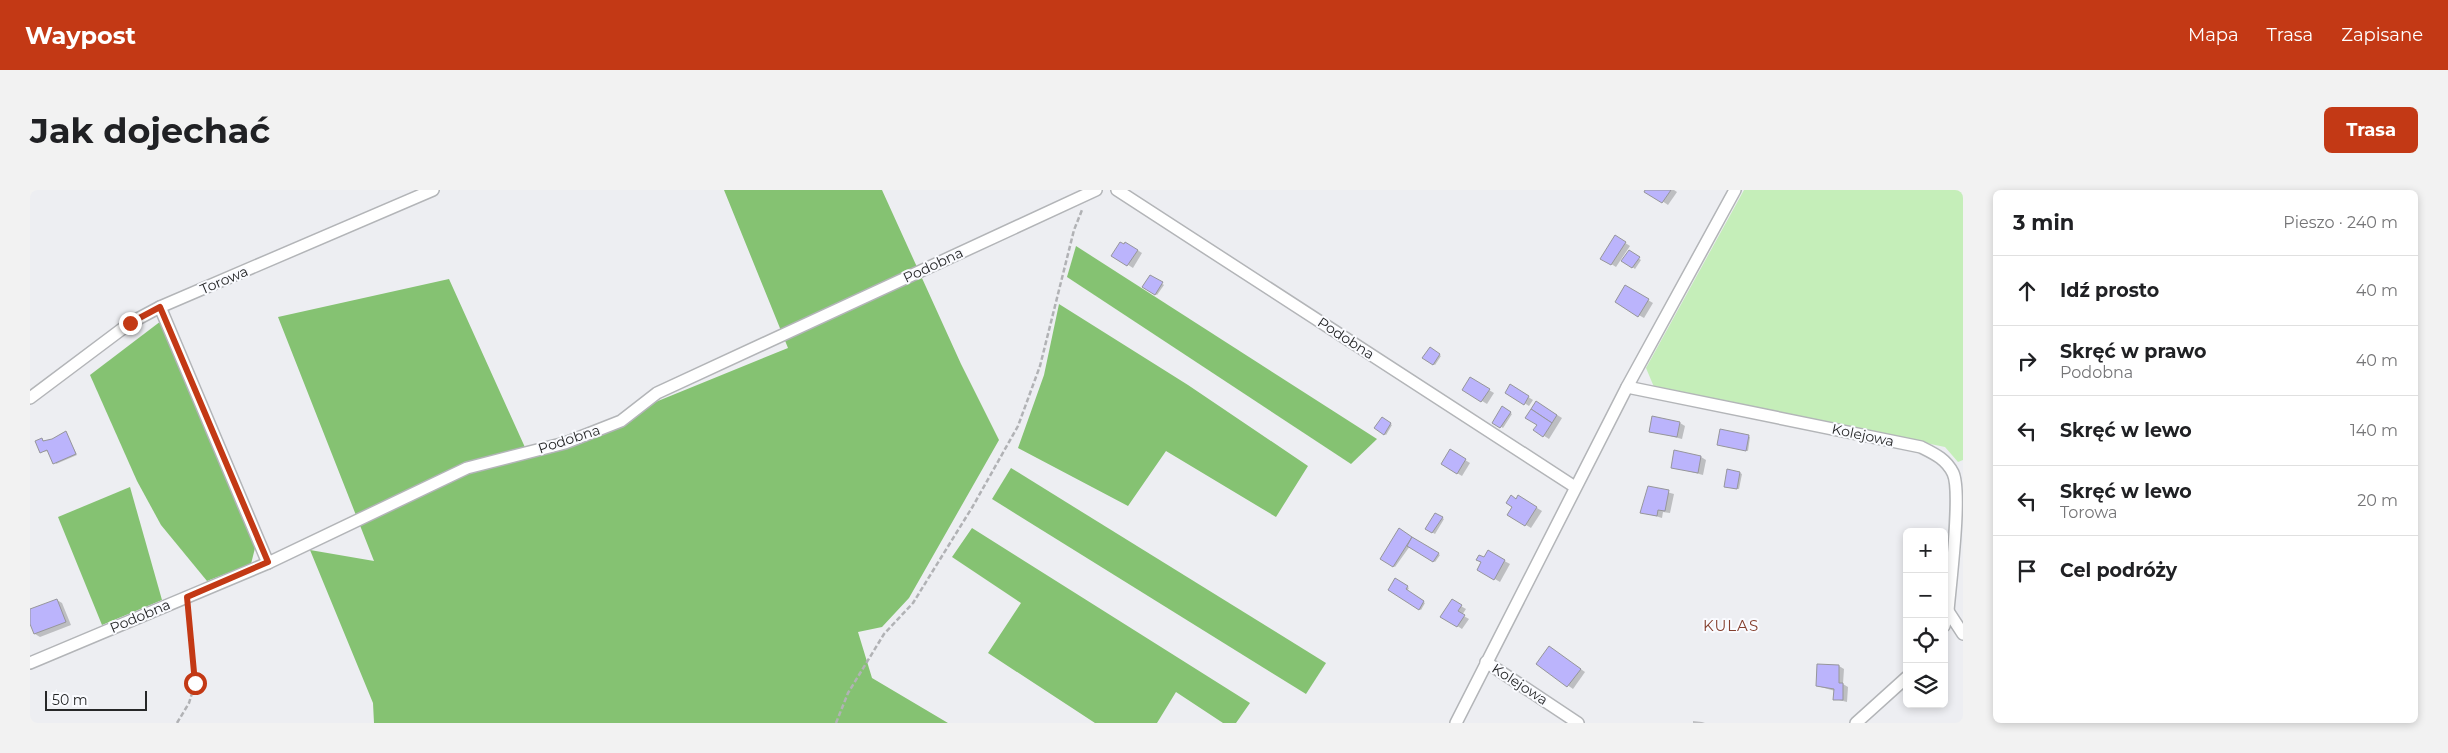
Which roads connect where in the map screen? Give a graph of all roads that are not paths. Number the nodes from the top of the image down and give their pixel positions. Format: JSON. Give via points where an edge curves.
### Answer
{"nodes":[{"id":1,"x":433,"y":190,"type":"edge"},
{"id":2,"x":1117,"y":190,"type":"edge"},
{"id":3,"x":1735,"y":190,"type":"edge"},
{"id":4,"x":1093,"y":191,"type":"edge"},
{"id":5,"x":160,"y":307,"type":"junction"},
{"id":6,"x":1627,"y":387,"type":"junction"},
{"id":7,"x":30,"y":398,"type":"edge"},
{"id":8,"x":1575,"y":487,"type":"junction"},
{"id":9,"x":268,"y":562,"type":"junction"},
{"id":10,"x":1948,"y":612,"type":"joint"},
{"id":11,"x":1963,"y":634,"type":"edge"},
{"id":12,"x":1486,"y":662,"type":"junction"},
{"id":13,"x":30,"y":663,"type":"edge"},
{"id":14,"x":1903,"y":681,"type":"edge"},
{"id":15,"x":1456,"y":723,"type":"edge"},
{"id":16,"x":1578,"y":723,"type":"edge"},
{"id":17,"x":1856,"y":723,"type":"edge"}],
"edges":[{"from":1,"to":5,"type":"street","name":"Torowa"},
{"from":2,"to":8,"type":"street","name":"Podobna"},
{"from":3,"to":6,"type":"street","name":"Kolejowa"},
{"from":4,"to":9,"type":"street","name":"Podobna","via":[[657,393],[621,421],[565,443],[467,468]]},
{"from":5,"to":7,"type":"street","name":"Torowa","via":[[130,323]]},
{"from":5,"to":9,"type":"street"},
{"from":6,"to":8,"type":"street","name":"Kolejowa"},
{"from":6,"to":10,"type":"street","name":"Kolejowa","via":[[1921,447],[1942,458],[1954,474],[1957,499]]},
{"from":8,"to":12,"type":"street","name":"Kolejowa"},
{"from":9,"to":13,"type":"street","name":"Podobna"},
{"from":10,"to":11,"type":"street"},
{"from":12,"to":15,"type":"street","name":"Kolejowa"},
{"from":12,"to":16,"type":"street","name":"Kolejowa"},
{"from":14,"to":17,"type":"street"}]}
